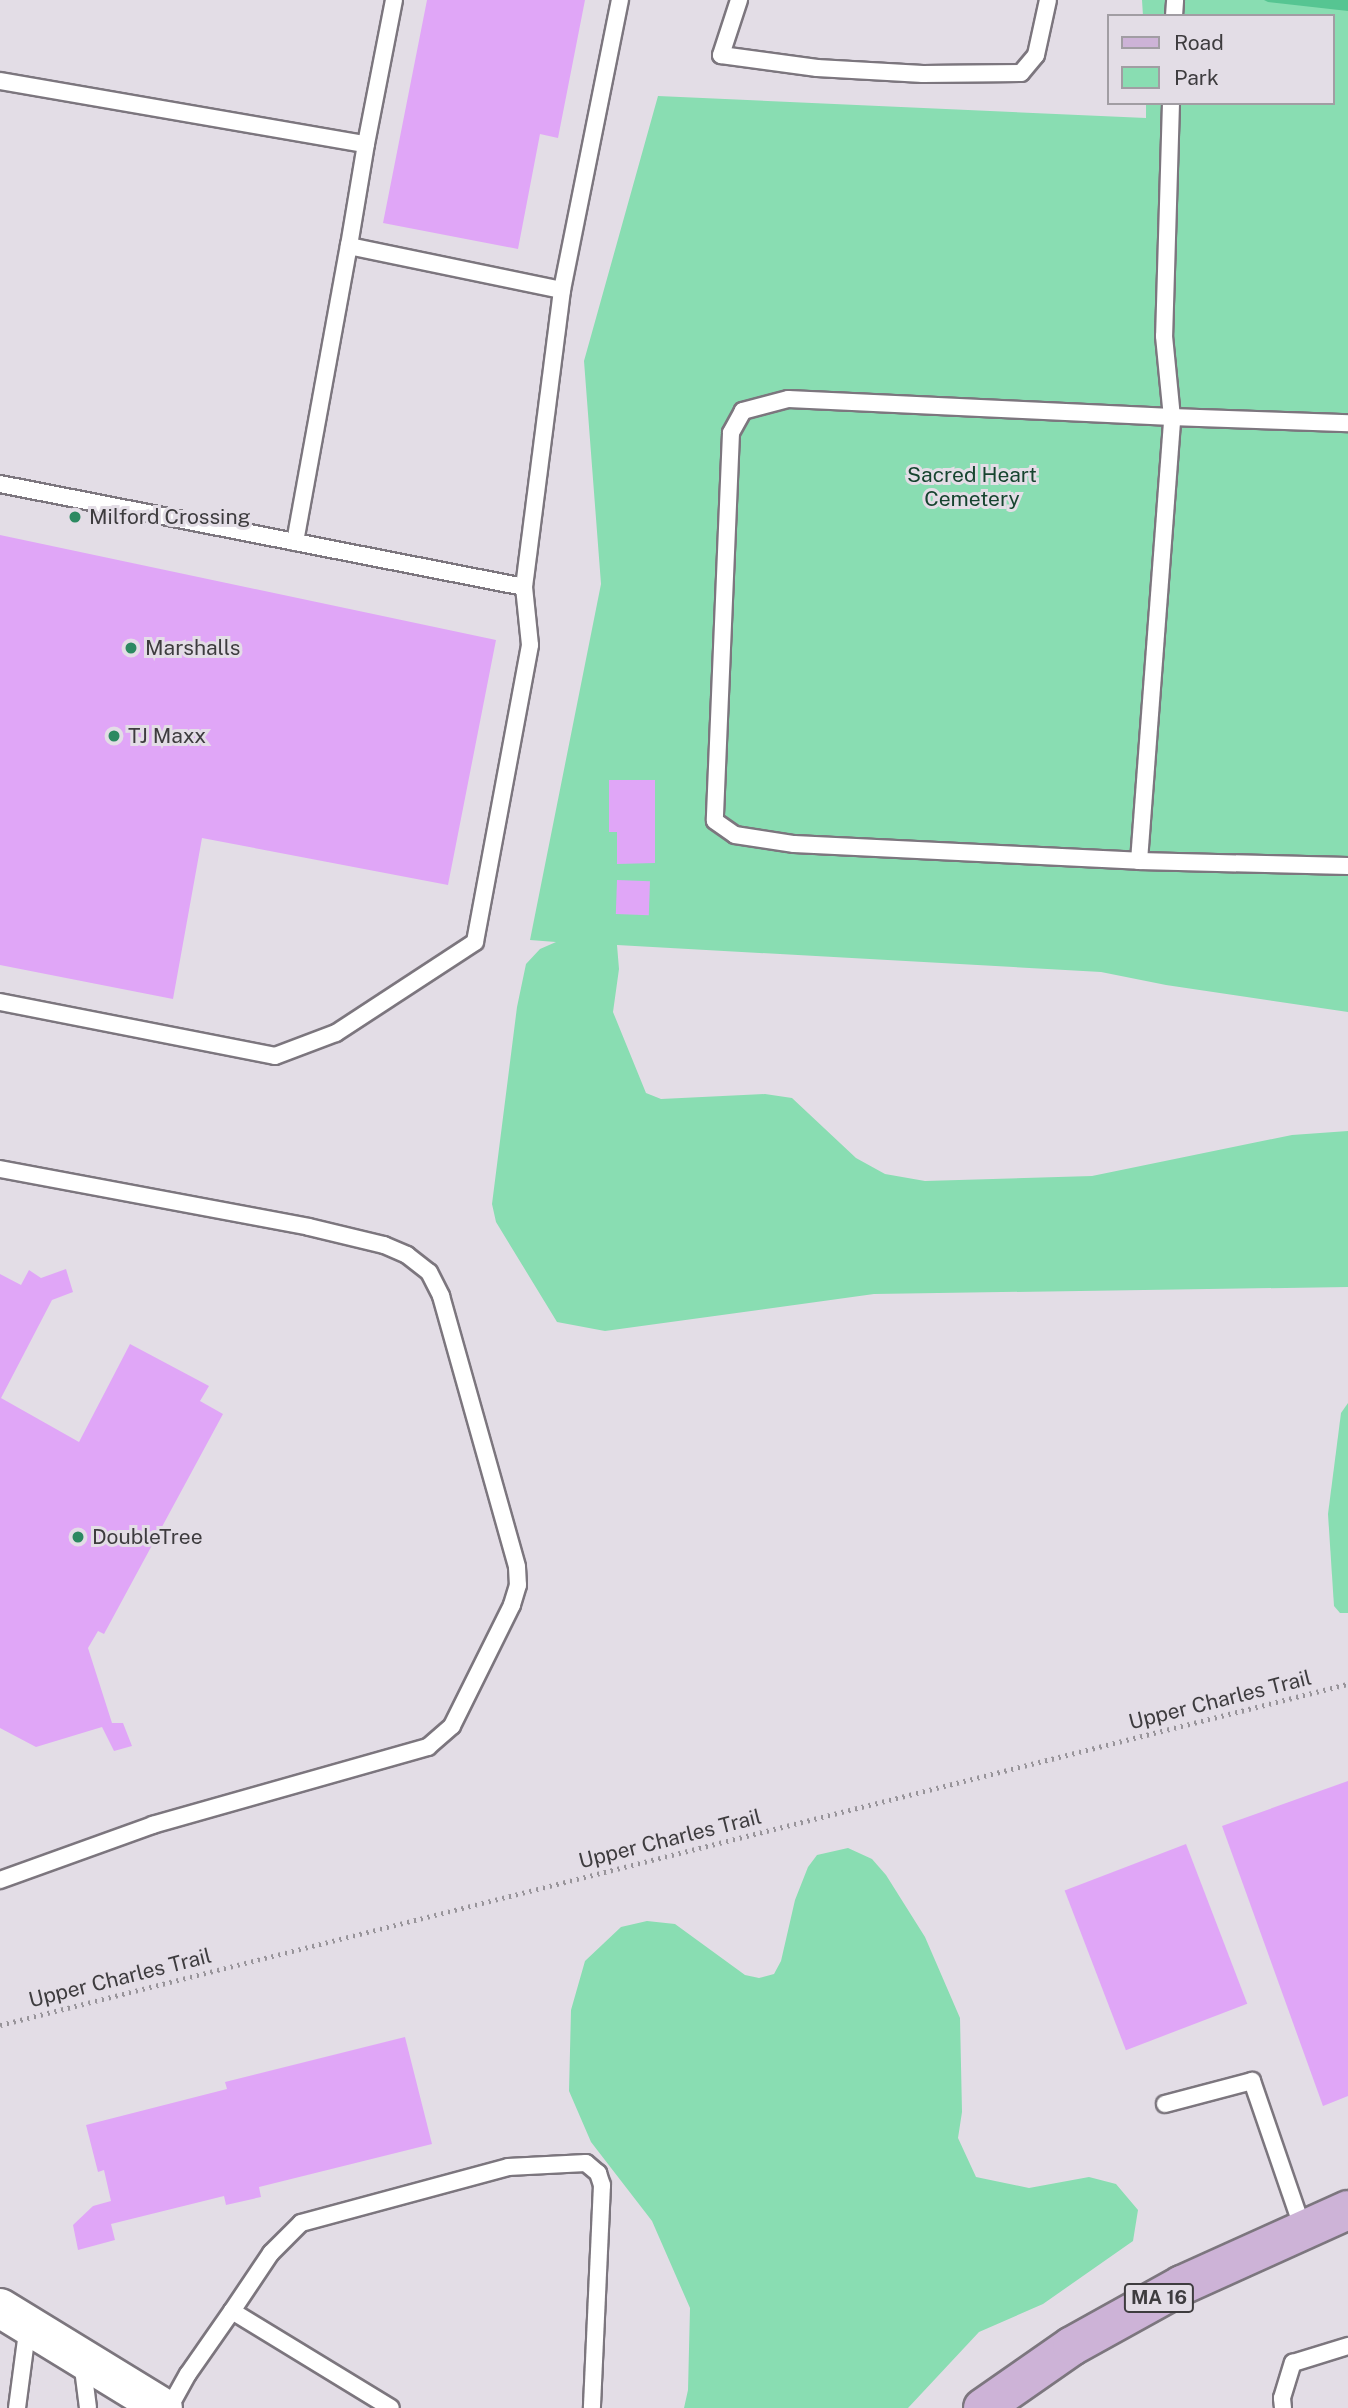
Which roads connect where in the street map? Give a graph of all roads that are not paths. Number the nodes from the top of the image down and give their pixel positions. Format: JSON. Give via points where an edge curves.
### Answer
{"nodes":[{"id":1,"x":394,"y":0,"type":"edge"},
{"id":2,"x":620,"y":0,"type":"edge"},
{"id":3,"x":739,"y":0,"type":"edge"},
{"id":4,"x":1048,"y":0,"type":"edge"},
{"id":5,"x":0,"y":81,"type":"edge"},
{"id":6,"x":1171,"y":105,"type":"edge"},
{"id":7,"x":366,"y":144,"type":"junction"},
{"id":8,"x":349,"y":246,"type":"junction"},
{"id":9,"x":562,"y":290,"type":"junction"},
{"id":10,"x":1172,"y":417,"type":"junction"},
{"id":11,"x":1348,"y":423,"type":"edge"},
{"id":12,"x":0,"y":484,"type":"edge"},
{"id":13,"x":295,"y":542,"type":"junction"},
{"id":14,"x":524,"y":587,"type":"junction"},
{"id":15,"x":1139,"y":861,"type":"junction"},
{"id":16,"x":1348,"y":866,"type":"edge"},
{"id":17,"x":0,"y":1002,"type":"edge"},
{"id":18,"x":0,"y":1169,"type":"edge"},
{"id":19,"x":0,"y":1880,"type":"edge"},
{"id":20,"x":1165,"y":2104,"type":"dead end"},
{"id":21,"x":1348,"y":2210,"type":"edge"},
{"id":22,"x":1303,"y":2229,"type":"junction"},
{"id":23,"x":232,"y":2311,"type":"junction"},
{"id":24,"x":14,"y":2317,"type":"edge"},
{"id":25,"x":1348,"y":2346,"type":"edge"},
{"id":26,"x":82,"y":2359,"type":"junction"},
{"id":27,"x":18,"y":2408,"type":"edge"},
{"id":28,"x":88,"y":2408,"type":"edge"},
{"id":29,"x":163,"y":2408,"type":"edge"},
{"id":30,"x":169,"y":2408,"type":"edge"},
{"id":31,"x":391,"y":2408,"type":"edge"},
{"id":32,"x":592,"y":2408,"type":"edge"},
{"id":33,"x":983,"y":2408,"type":"edge"},
{"id":34,"x":1283,"y":2408,"type":"edge"}],
"edges":[{"from":1,"to":7,"type":"lane"},
{"from":2,"to":9,"type":"lane"},
{"from":3,"to":4,"type":"lane","via":[[721,55],[817,68],[923,74],[1021,73],[1036,55]]},
{"from":5,"to":7,"type":"lane"},
{"from":6,"to":10,"type":"lane","via":[[1164,336]]},
{"from":7,"to":8,"type":"lane"},
{"from":8,"to":9,"type":"lane"},
{"from":8,"to":13,"type":"lane"},
{"from":9,"to":14,"type":"lane"},
{"from":10,"to":11,"type":"lane"},
{"from":10,"to":15,"type":"lane"},
{"from":10,"to":15,"type":"lane","via":[[788,399],[743,411],[731,433],[715,821],[735,835],[794,844]]},
{"from":12,"to":13,"type":"lane"},
{"from":13,"to":14,"type":"lane"},
{"from":14,"to":17,"type":"lane","via":[[530,645],[475,942],[336,1033],[275,1056]]},
{"from":15,"to":16,"type":"lane"},
{"from":18,"to":19,"type":"lane","via":[[309,1227],[407,1255],[429,1272],[441,1296],[517,1567],[512,1605],[452,1726],[428,1747],[153,1825]]},
{"from":20,"to":22,"type":"lane","via":[[1252,2081]]},
{"from":21,"to":22,"type":"main road","number":"MA 16"},
{"from":22,"to":33,"type":"main road","number":"MA 16","via":[[1182,2285],[1072,2346]]},
{"from":23,"to":30,"type":"lane"},
{"from":23,"to":31,"type":"lane"},
{"from":23,"to":32,"type":"lane","via":[[271,2253],[301,2223],[508,2167],[586,2163],[598,2173],[602,2185]]},
{"from":24,"to":26,"type":"main road"},
{"from":24,"to":27,"type":"lane"},
{"from":25,"to":34,"type":"lane","via":[[1293,2363]]},
{"from":26,"to":28,"type":"lane"},
{"from":26,"to":29,"type":"main road"}]}
